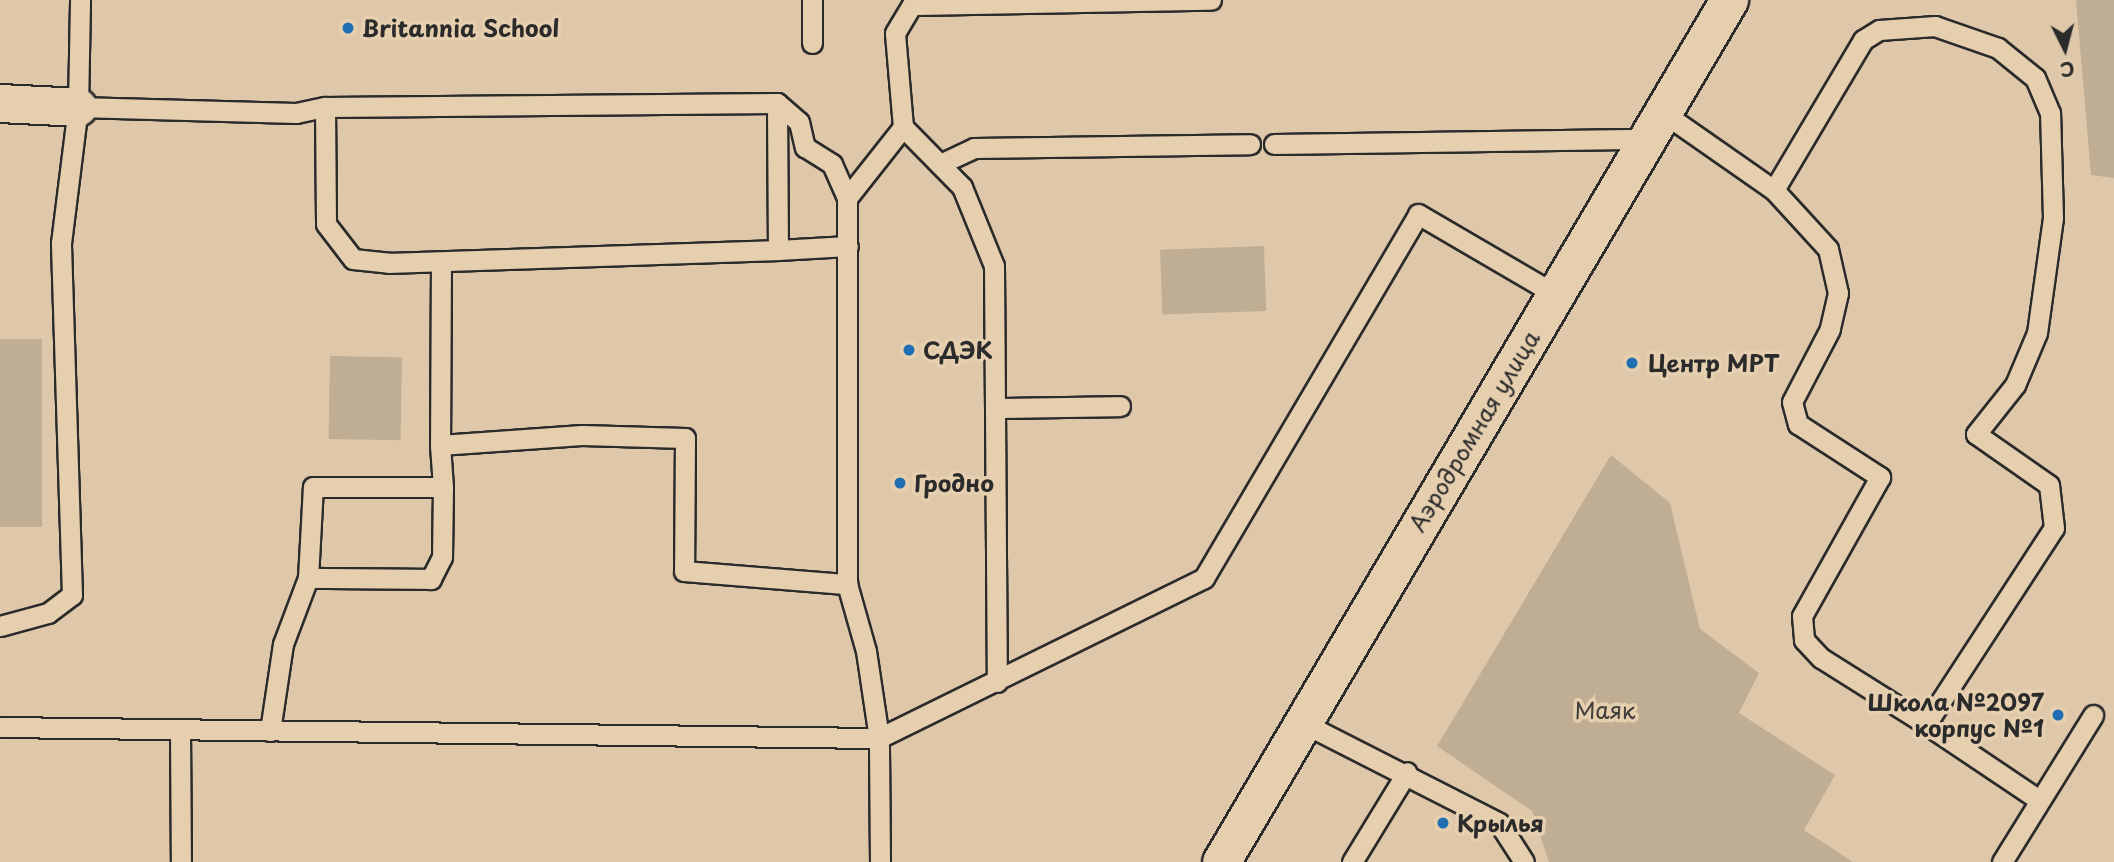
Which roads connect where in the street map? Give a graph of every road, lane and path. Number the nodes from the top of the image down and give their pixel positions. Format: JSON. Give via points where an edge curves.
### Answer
{"nodes":[{"id":1,"x":80,"y":0,"type":"edge"},
{"id":2,"x":812,"y":0,"type":"edge"},
{"id":3,"x":1211,"y":0,"type":"edge"},
{"id":4,"x":1729,"y":0,"type":"edge"},
{"id":5,"x":975,"y":2,"type":"edge"},
{"id":6,"x":813,"y":43,"type":"dead end"},
{"id":7,"x":0,"y":103,"type":"edge"},
{"id":8,"x":777,"y":103,"type":"junction"},
{"id":9,"x":78,"y":107,"type":"junction"},
{"id":10,"x":325,"y":107,"type":"junction"},
{"id":11,"x":1654,"y":125,"type":"junction"},
{"id":12,"x":902,"y":127,"type":"junction"},
{"id":13,"x":1250,"y":144,"type":"dead end"},
{"id":14,"x":1274,"y":144,"type":"dead end"},
{"id":15,"x":940,"y":164,"type":"junction"},
{"id":16,"x":1774,"y":190,"type":"junction"},
{"id":17,"x":847,"y":198,"type":"junction"},
{"id":18,"x":848,"y":246,"type":"junction"},
{"id":19,"x":778,"y":250,"type":"junction"},
{"id":20,"x":441,"y":262,"type":"junction"},
{"id":21,"x":1555,"y":294,"type":"junction"},
{"id":22,"x":1120,"y":406,"type":"dead end"},
{"id":23,"x":995,"y":408,"type":"junction"},
{"id":24,"x":440,"y":445,"type":"junction"},
{"id":25,"x":443,"y":487,"type":"junction"},
{"id":26,"x":308,"y":578,"type":"junction"},
{"id":27,"x":847,"y":584,"type":"junction"},
{"id":28,"x":0,"y":626,"type":"edge"},
{"id":29,"x":998,"y":682,"type":"junction"},
{"id":30,"x":2093,"y":715,"type":"dead end"},
{"id":31,"x":1305,"y":724,"type":"junction"},
{"id":32,"x":1926,"y":724,"type":"junction"},
{"id":33,"x":0,"y":726,"type":"edge"},
{"id":34,"x":180,"y":730,"type":"junction"},
{"id":35,"x":270,"y":731,"type":"junction"},
{"id":36,"x":879,"y":738,"type":"junction"},
{"id":37,"x":1408,"y":772,"type":"junction"},
{"id":38,"x":2039,"y":800,"type":"junction"},
{"id":39,"x":181,"y":862,"type":"edge"},
{"id":40,"x":880,"y":862,"type":"edge"},
{"id":41,"x":1221,"y":862,"type":"edge"},
{"id":42,"x":1352,"y":862,"type":"edge"},
{"id":43,"x":1524,"y":862,"type":"edge"},
{"id":44,"x":2002,"y":862,"type":"edge"}],
"edges":[{"from":1,"to":9,"type":"lane"},
{"from":2,"to":6,"type":"lane"},
{"from":3,"to":5,"type":"lane"},
{"from":4,"to":11,"type":"street","name":"Аэродромная улица"},
{"from":5,"to":12,"type":"lane","via":[[912,5],[895,33]]},
{"from":7,"to":9,"type":"street"},
{"from":8,"to":10,"type":"lane"},
{"from":8,"to":17,"type":"lane","via":[[799,122],[805,147],[832,164]]},
{"from":8,"to":19,"type":"lane"},
{"from":9,"to":10,"type":"lane","via":[[296,113]]},
{"from":9,"to":28,"type":"lane","via":[[61,243],[72,594],[48,613]]},
{"from":10,"to":20,"type":"lane","via":[[326,224],[353,260]]},
{"from":11,"to":14,"type":"lane"},
{"from":11,"to":16,"type":"lane"},
{"from":11,"to":21,"type":"street","name":"Аэродромная улица"},
{"from":12,"to":15,"type":"lane"},
{"from":12,"to":17,"type":"lane"},
{"from":13,"to":15,"type":"lane","via":[[974,148]]},
{"from":15,"to":23,"type":"lane","via":[[962,187],[994,266]]},
{"from":16,"to":32,"type":"lane","via":[[1828,249],[1838,293],[1830,329],[1792,402],[1798,424],[1880,477],[1802,616],[1804,640],[1821,658]]},
{"from":16,"to":32,"type":"lane","via":[[1863,40],[1879,30],[1935,26],[1998,48],[2035,78],[2050,113],[2053,218],[2037,333],[2015,385],[1976,434],[2049,485],[2054,528]]},
{"from":17,"to":18,"type":"lane"},
{"from":18,"to":19,"type":"lane"},
{"from":18,"to":27,"type":"lane"},
{"from":19,"to":20,"type":"lane"},
{"from":20,"to":24,"type":"lane"},
{"from":21,"to":29,"type":"lane","via":[[1418,214],[1204,578]]},
{"from":21,"to":31,"type":"street","name":"Аэродромная улица"},
{"from":22,"to":23,"type":"lane"},
{"from":23,"to":29,"type":"lane"},
{"from":24,"to":25,"type":"lane"},
{"from":24,"to":27,"type":"lane","via":[[582,435],[685,438],[684,571]]},
{"from":25,"to":26,"type":"lane","via":[[442,557],[431,579]]},
{"from":25,"to":26,"type":"lane","via":[[313,487]]},
{"from":26,"to":35,"type":"lane","via":[[283,644]]},
{"from":27,"to":36,"type":"lane","via":[[866,651]]},
{"from":29,"to":36,"type":"lane"},
{"from":30,"to":38,"type":"lane"},
{"from":31,"to":37,"type":"lane"},
{"from":31,"to":41,"type":"street","name":"Аэродромная улица"},
{"from":32,"to":38,"type":"lane"},
{"from":33,"to":34,"type":"lane"},
{"from":34,"to":35,"type":"lane"},
{"from":34,"to":39,"type":"lane"},
{"from":35,"to":36,"type":"lane"},
{"from":36,"to":40,"type":"lane"},
{"from":37,"to":42,"type":"lane"},
{"from":37,"to":43,"type":"lane","via":[[1499,823]]},
{"from":38,"to":44,"type":"lane"}]}
